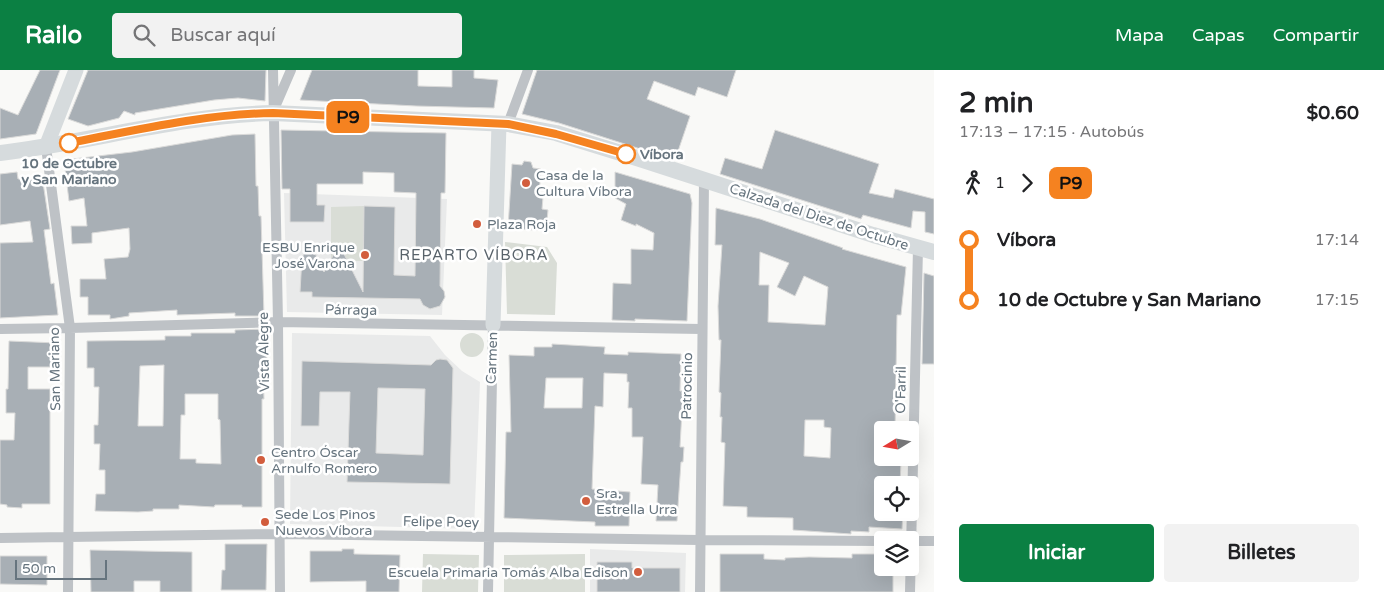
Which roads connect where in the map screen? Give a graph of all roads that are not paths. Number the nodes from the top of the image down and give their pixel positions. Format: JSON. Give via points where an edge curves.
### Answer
{"nodes":[{"id":1,"x":76,"y":70,"type":"edge"},
{"id":2,"x":273,"y":70,"type":"edge"},
{"id":3,"x":291,"y":70,"type":"edge"},
{"id":4,"x":528,"y":70,"type":"edge"},
{"id":5,"x":273,"y":113,"type":"junction"},
{"id":6,"x":503,"y":124,"type":"junction"},
{"id":7,"x":46,"y":147,"type":"junction"},
{"id":8,"x":0,"y":153,"type":"edge"},
{"id":9,"x":704,"y":180,"type":"junction"},
{"id":10,"x":926,"y":250,"type":"edge"},
{"id":11,"x":278,"y":322,"type":"junction"},
{"id":12,"x":493,"y":325,"type":"junction"},
{"id":13,"x":70,"y":328,"type":"junction"},
{"id":14,"x":0,"y":329,"type":"edge"},
{"id":15,"x":702,"y":329,"type":"junction"},
{"id":16,"x":912,"y":531,"type":"edge"},
{"id":17,"x":280,"y":534,"type":"junction"},
{"id":18,"x":488,"y":536,"type":"junction"},
{"id":19,"x":0,"y":538,"type":"edge"},
{"id":20,"x":68,"y":538,"type":"junction"},
{"id":21,"x":700,"y":540,"type":"junction"},
{"id":22,"x":874,"y":541,"type":"edge"},
{"id":23,"x":919,"y":541,"type":"edge"},
{"id":24,"x":934,"y":541,"type":"edge"},
{"id":25,"x":910,"y":576,"type":"edge"},
{"id":26,"x":68,"y":592,"type":"edge"},
{"id":27,"x":280,"y":592,"type":"edge"},
{"id":28,"x":488,"y":592,"type":"edge"},
{"id":29,"x":700,"y":592,"type":"edge"},
{"id":30,"x":910,"y":592,"type":"edge"}],
"edges":[{"from":1,"to":7,"type":"street"},
{"from":2,"to":5,"type":"street","name":"Vista Alegre"},
{"from":3,"to":5,"type":"street"},
{"from":4,"to":6,"type":"street"},
{"from":5,"to":6,"type":"main road","name":"Calzada del Diez de Octubre"},
{"from":5,"to":7,"type":"main road","name":"Calzada del Diez de Octubre","via":[[194,120]]},
{"from":5,"to":11,"type":"street","name":"Vista Alegre"},
{"from":6,"to":9,"type":"main road","name":"Calzada del Diez de Octubre","via":[[572,138]]},
{"from":6,"to":12,"type":"street","name":"Carmen"},
{"from":7,"to":8,"type":"main road","name":"Calzada del Diez de Octubre"},
{"from":7,"to":13,"type":"street","name":"San Mariano"},
{"from":9,"to":10,"type":"main road","name":"Calzada del Diez de Octubre"},
{"from":9,"to":15,"type":"street","name":"Patrocinio"},
{"from":10,"to":16,"type":"street","name":"O'Farril"},
{"from":11,"to":12,"type":"street","name":"Párraga"},
{"from":11,"to":13,"type":"street","name":"Párraga"},
{"from":11,"to":17,"type":"street","name":"Vista Alegre"},
{"from":12,"to":15,"type":"street","name":"Párraga"},
{"from":12,"to":18,"type":"street","name":"Carmen"},
{"from":13,"to":14,"type":"street","name":"Párraga"},
{"from":13,"to":20,"type":"street","name":"San Mariano"},
{"from":15,"to":21,"type":"street","name":"Patrocinio"},
{"from":17,"to":18,"type":"street","name":"Felipe Poey"},
{"from":17,"to":20,"type":"street","name":"Felipe Poey"},
{"from":17,"to":27,"type":"street","name":"Vista Alegre"},
{"from":18,"to":21,"type":"street","name":"Felipe Poey"},
{"from":18,"to":28,"type":"street","name":"Carmen"},
{"from":19,"to":20,"type":"street","name":"Felipe Poey"},
{"from":20,"to":26,"type":"street","name":"San Mariano"},
{"from":21,"to":22,"type":"street","name":"Felipe Poey"},
{"from":21,"to":29,"type":"street","name":"Patrocinio"},
{"from":23,"to":24,"type":"street"},
{"from":25,"to":30,"type":"street","name":"O'Farril"}]}
